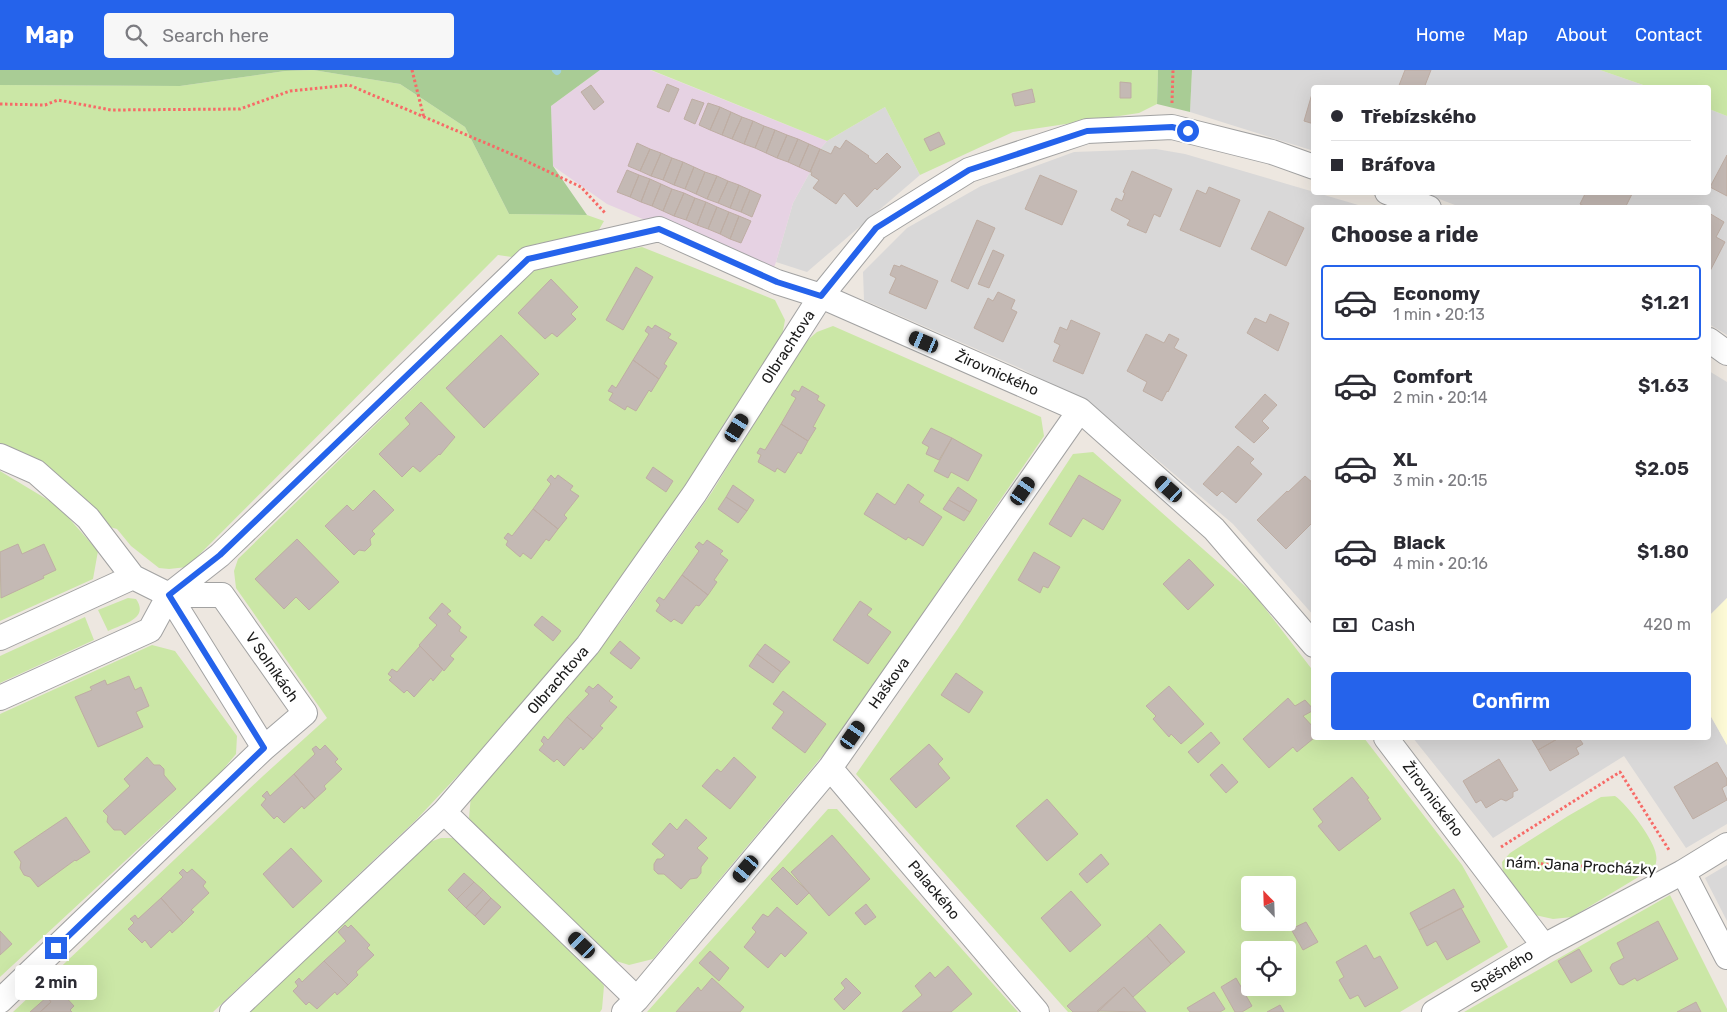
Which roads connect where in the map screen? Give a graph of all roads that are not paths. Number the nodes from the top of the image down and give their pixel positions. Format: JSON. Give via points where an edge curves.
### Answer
{"nodes":[{"id":1,"x":1311,"y":166,"type":"edge"},
{"id":2,"x":1395,"y":195,"type":"edge"},
{"id":3,"x":1421,"y":205,"type":"edge"},
{"id":4,"x":821,"y":296,"type":"junction"},
{"id":5,"x":1711,"y":341,"type":"edge"},
{"id":6,"x":1727,"y":353,"type":"edge"},
{"id":7,"x":1080,"y":410,"type":"junction"},
{"id":8,"x":0,"y":456,"type":"edge"},
{"id":9,"x":133,"y":577,"type":"junction"},
{"id":10,"x":169,"y":595,"type":"junction"},
{"id":11,"x":0,"y":638,"type":"edge"},
{"id":12,"x":1311,"y":642,"type":"edge"},
{"id":13,"x":0,"y":698,"type":"edge"},
{"id":14,"x":1388,"y":740,"type":"edge"},
{"id":15,"x":264,"y":748,"type":"junction"},
{"id":16,"x":830,"y":768,"type":"junction"},
{"id":17,"x":444,"y":812,"type":"junction"},
{"id":18,"x":1727,"y":845,"type":"edge"},
{"id":19,"x":1480,"y":860,"type":"joint"},
{"id":20,"x":1683,"y":872,"type":"junction"},
{"id":21,"x":1544,"y":946,"type":"junction"},
{"id":22,"x":1727,"y":957,"type":"edge"},
{"id":23,"x":0,"y":1001,"type":"edge"},
{"id":24,"x":630,"y":1005,"type":"edge"},
{"id":25,"x":232,"y":1012,"type":"edge"},
{"id":26,"x":1037,"y":1012,"type":"edge"},
{"id":27,"x":1434,"y":1012,"type":"edge"}],
"edges":[{"from":1,"to":4,"type":"street","name":"Olbrachtova","via":[[1272,152],[1172,127],[1087,131],[969,170],[876,228]]},
{"from":2,"to":3,"type":"street"},
{"from":4,"to":7,"type":"street","name":"Žirovnického"},
{"from":4,"to":10,"type":"street","name":"Žirovnického","via":[[777,282],[659,229],[528,259],[220,555]]},
{"from":4,"to":17,"type":"street","name":"Olbrachtova","via":[[695,493],[588,645]]},
{"from":5,"to":6,"type":"street"},
{"from":7,"to":12,"type":"street","name":"Žirovnického","via":[[1214,529]]},
{"from":7,"to":16,"type":"street","name":"Haškova"},
{"from":8,"to":9,"type":"street","via":[[36,472],[88,518]]},
{"from":9,"to":10,"type":"street","name":"V Solníkách"},
{"from":9,"to":11,"type":"street"},
{"from":10,"to":13,"type":"street","via":[[150,630]]},
{"from":10,"to":15,"type":"street"},
{"from":10,"to":15,"type":"street","name":"V Solníkách","via":[[222,595],[305,713]]},
{"from":14,"to":19,"type":"street","name":"Žirovnického"},
{"from":15,"to":23,"type":"street"},
{"from":16,"to":24,"type":"street","name":"Haškova"},
{"from":16,"to":26,"type":"street","name":"Palackého"},
{"from":17,"to":24,"type":"street"},
{"from":17,"to":25,"type":"street","name":"Olbrachtova"},
{"from":18,"to":20,"type":"street"},
{"from":19,"to":21,"type":"street","name":"nám. Jana Procházky"},
{"from":20,"to":21,"type":"street","name":"nám. Jana Procházky"},
{"from":20,"to":22,"type":"street"},
{"from":21,"to":27,"type":"street","name":"Spěšného"}]}
